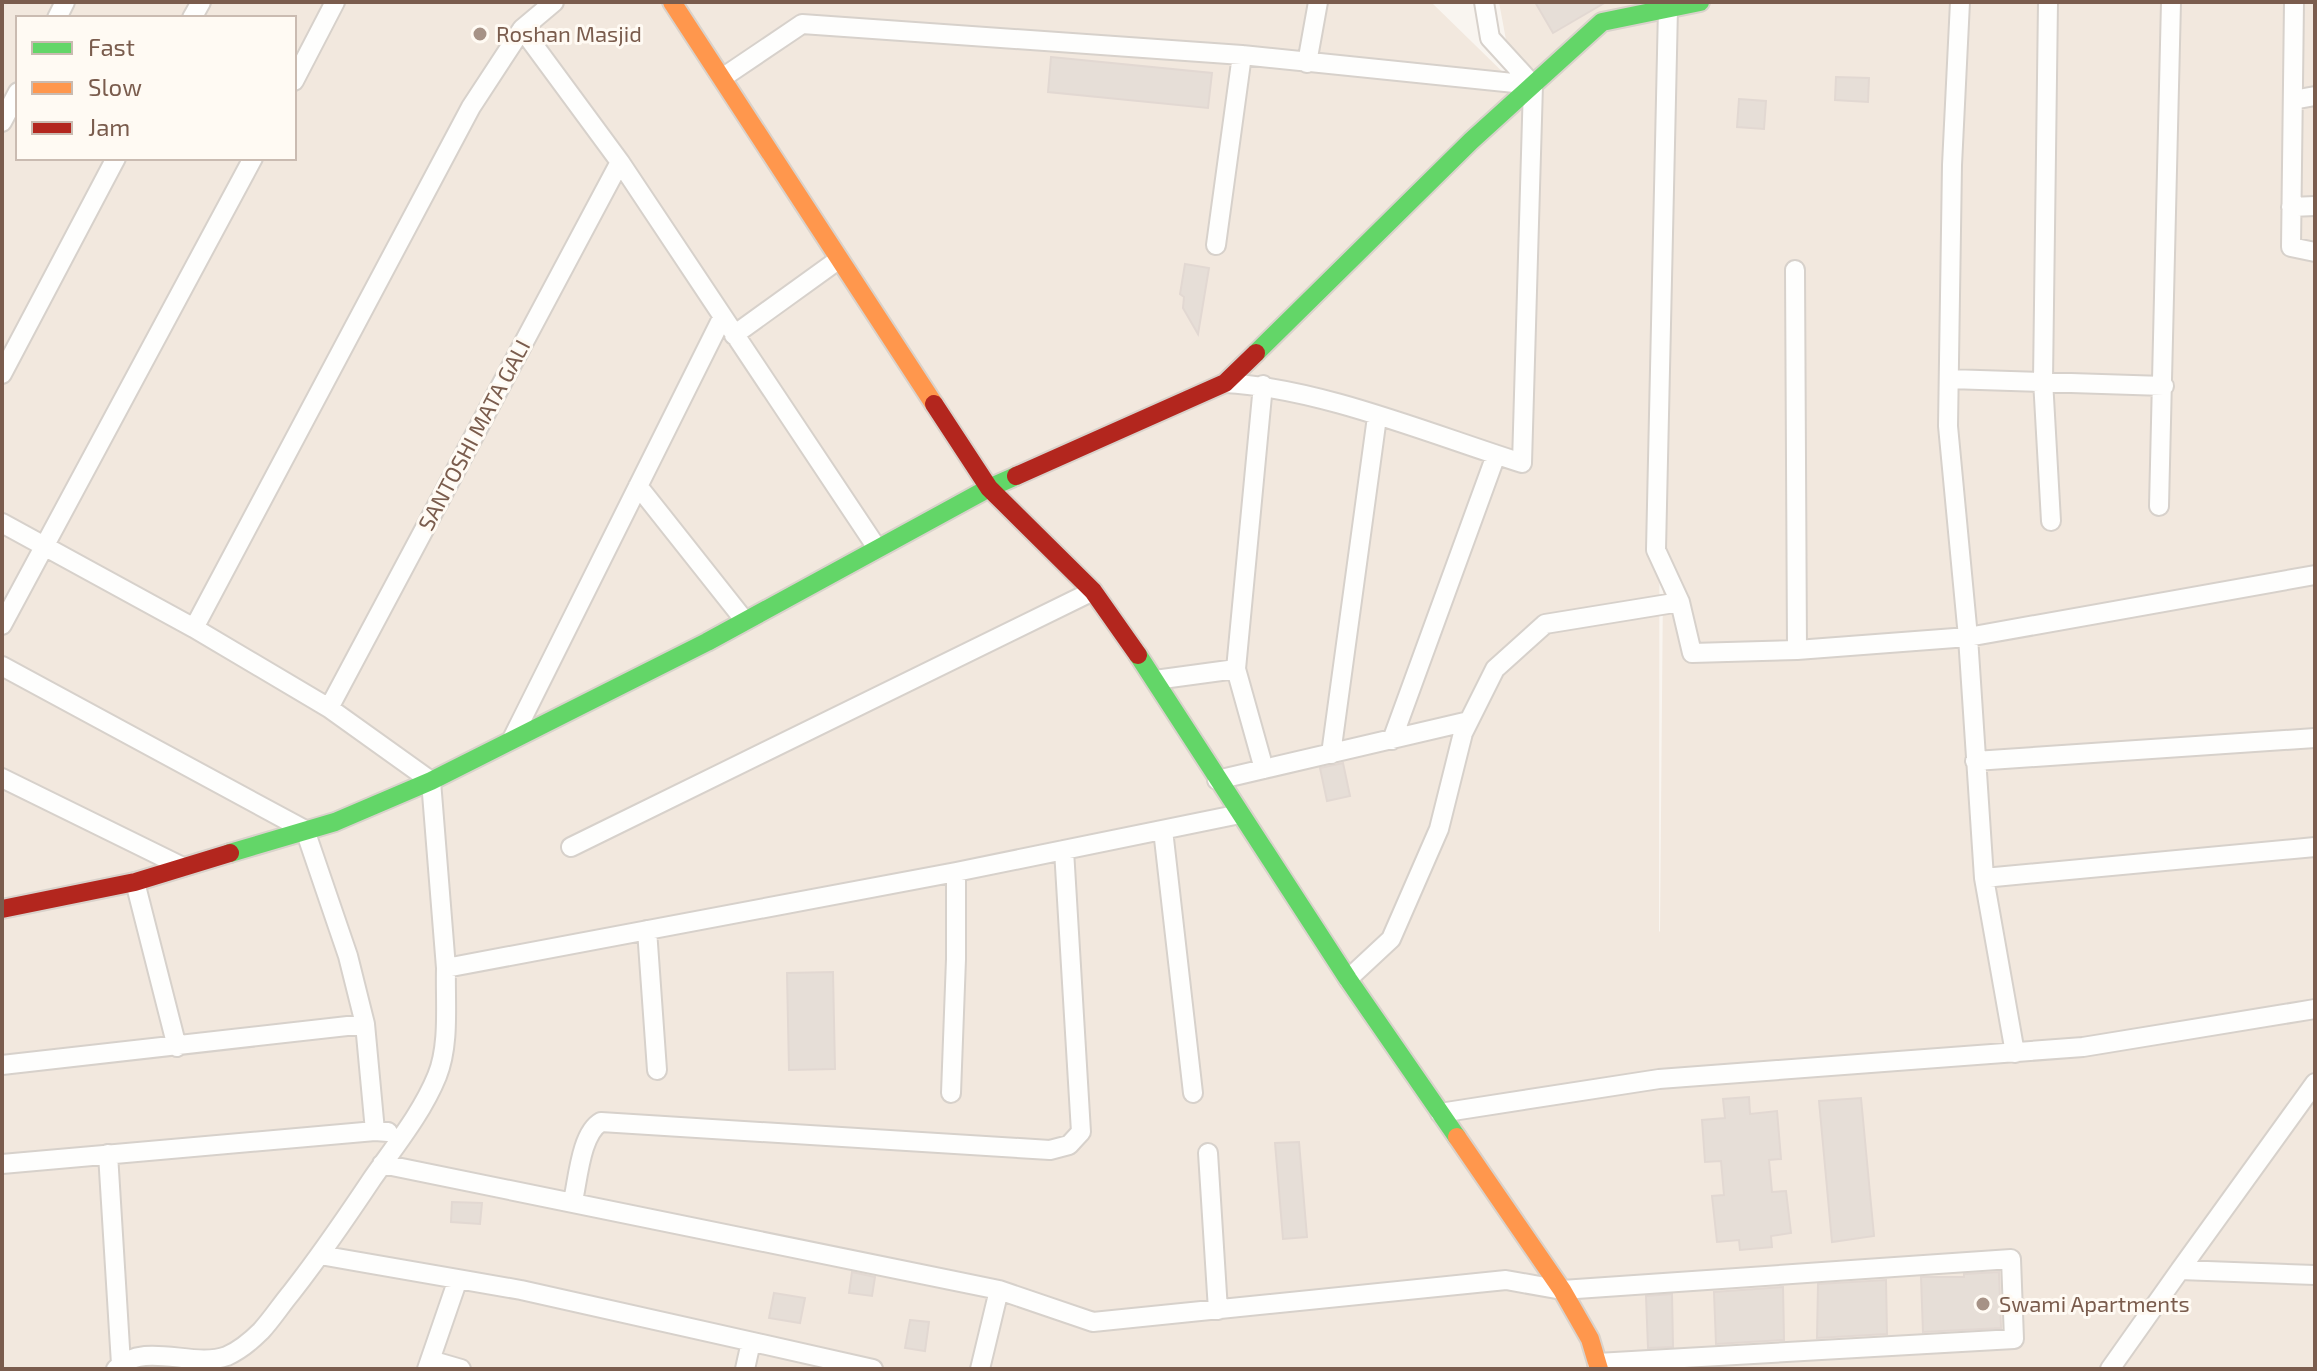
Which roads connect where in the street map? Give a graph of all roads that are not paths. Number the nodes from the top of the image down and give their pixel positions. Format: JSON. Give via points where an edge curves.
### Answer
{"nodes":[{"id":1,"x":335,"y":2,"type":"edge"},
{"id":2,"x":554,"y":2,"type":"edge"},
{"id":3,"x":672,"y":2,"type":"edge"},
{"id":4,"x":1318,"y":2,"type":"edge"},
{"id":5,"x":1484,"y":2,"type":"edge"},
{"id":6,"x":1700,"y":2,"type":"edge"},
{"id":7,"x":1960,"y":2,"type":"edge"},
{"id":8,"x":2048,"y":2,"type":"edge"},
{"id":9,"x":2171,"y":2,"type":"edge"},
{"id":10,"x":2294,"y":2,"type":"edge"},
{"id":11,"x":1668,"y":8,"type":"junction"},
{"id":12,"x":522,"y":29,"type":"junction"},
{"id":13,"x":1242,"y":55,"type":"junction"},
{"id":14,"x":1307,"y":63,"type":"junction"},
{"id":15,"x":296,"y":77,"type":"edge"},
{"id":16,"x":722,"y":78,"type":"junction"},
{"id":17,"x":1533,"y":85,"type":"junction"},
{"id":18,"x":16,"y":96,"type":"edge"},
{"id":19,"x":2315,"y":96,"type":"edge"},
{"id":20,"x":2293,"y":100,"type":"junction"},
{"id":21,"x":2,"y":122,"type":"edge"},
{"id":22,"x":115,"y":160,"type":"edge"},
{"id":23,"x":252,"y":160,"type":"edge"},
{"id":24,"x":620,"y":162,"type":"junction"},
{"id":25,"x":2315,"y":206,"type":"edge"},
{"id":26,"x":2291,"y":207,"type":"junction"},
{"id":27,"x":1216,"y":245,"type":"dead end"},
{"id":28,"x":2315,"y":252,"type":"edge"},
{"id":29,"x":838,"y":260,"type":"junction"},
{"id":30,"x":1795,"y":270,"type":"dead end"},
{"id":31,"x":722,"y":318,"type":"junction"},
{"id":32,"x":734,"y":335,"type":"junction"},
{"id":33,"x":2,"y":374,"type":"edge"},
{"id":34,"x":1949,"y":379,"type":"junction"},
{"id":35,"x":2043,"y":380,"type":"junction"},
{"id":36,"x":1225,"y":383,"type":"junction"},
{"id":37,"x":1263,"y":385,"type":"junction"},
{"id":38,"x":2164,"y":386,"type":"junction"},
{"id":39,"x":1377,"y":417,"type":"junction"},
{"id":40,"x":1496,"y":455,"type":"junction"},
{"id":41,"x":638,"y":486,"type":"junction"},
{"id":42,"x":989,"y":488,"type":"junction"},
{"id":43,"x":2159,"y":506,"type":"dead end"},
{"id":44,"x":2051,"y":521,"type":"dead end"},
{"id":45,"x":2,"y":523,"type":"edge"},
{"id":46,"x":44,"y":546,"type":"junction"},
{"id":47,"x":877,"y":548,"type":"junction"},
{"id":48,"x":2315,"y":575,"type":"edge"},
{"id":49,"x":1093,"y":591,"type":"junction"},
{"id":50,"x":1680,"y":602,"type":"junction"},
{"id":51,"x":745,"y":621,"type":"junction"},
{"id":52,"x":2,"y":625,"type":"edge"},
{"id":53,"x":194,"y":628,"type":"junction"},
{"id":54,"x":1968,"y":637,"type":"junction"},
{"id":55,"x":1797,"y":650,"type":"junction"},
{"id":56,"x":2,"y":666,"type":"edge"},
{"id":57,"x":1236,"y":669,"type":"junction"},
{"id":58,"x":1155,"y":680,"type":"junction"},
{"id":59,"x":329,"y":708,"type":"junction"},
{"id":60,"x":1469,"y":721,"type":"junction"},
{"id":61,"x":2315,"y":738,"type":"edge"},
{"id":62,"x":512,"y":739,"type":"junction"},
{"id":63,"x":1392,"y":740,"type":"junction"},
{"id":64,"x":1331,"y":754,"type":"junction"},
{"id":65,"x":1975,"y":761,"type":"junction"},
{"id":66,"x":1264,"y":769,"type":"junction"},
{"id":67,"x":2,"y":778,"type":"edge"},
{"id":68,"x":1217,"y":780,"type":"junction"},
{"id":69,"x":431,"y":781,"type":"junction"},
{"id":70,"x":1240,"y":814,"type":"junction"},
{"id":71,"x":305,"y":830,"type":"junction"},
{"id":72,"x":1163,"y":830,"type":"junction"},
{"id":73,"x":571,"y":847,"type":"dead end"},
{"id":74,"x":2315,"y":847,"type":"edge"},
{"id":75,"x":1064,"y":850,"type":"junction"},
{"id":76,"x":183,"y":867,"type":"junction"},
{"id":77,"x":956,"y":872,"type":"junction"},
{"id":78,"x":1984,"y":878,"type":"junction"},
{"id":79,"x":135,"y":882,"type":"junction"},
{"id":80,"x":2,"y":909,"type":"edge"},
{"id":81,"x":647,"y":930,"type":"junction"},
{"id":82,"x":446,"y":968,"type":"junction"},
{"id":83,"x":1348,"y":979,"type":"junction"},
{"id":84,"x":2315,"y":1009,"type":"edge"},
{"id":85,"x":365,"y":1024,"type":"junction"},
{"id":86,"x":177,"y":1047,"type":"junction"},
{"id":87,"x":2015,"y":1053,"type":"junction"},
{"id":88,"x":2,"y":1065,"type":"edge"},
{"id":89,"x":657,"y":1070,"type":"dead end"},
{"id":90,"x":2315,"y":1083,"type":"edge"},
{"id":91,"x":951,"y":1093,"type":"dead end"},
{"id":92,"x":1193,"y":1093,"type":"dead end"},
{"id":93,"x":1440,"y":1113,"type":"junction"},
{"id":94,"x":375,"y":1131,"type":"junction"},
{"id":95,"x":403,"y":1133,"type":"junction"},
{"id":96,"x":1208,"y":1153,"type":"dead end"},
{"id":97,"x":108,"y":1154,"type":"junction"},
{"id":98,"x":2,"y":1164,"type":"edge"},
{"id":99,"x":382,"y":1164,"type":"junction"},
{"id":100,"x":573,"y":1201,"type":"junction"},
{"id":101,"x":320,"y":1255,"type":"junction"},
{"id":102,"x":2180,"y":1270,"type":"junction"},
{"id":103,"x":2315,"y":1275,"type":"edge"},
{"id":104,"x":458,"y":1279,"type":"junction"},
{"id":105,"x":999,"y":1290,"type":"junction"},
{"id":106,"x":1562,"y":1290,"type":"junction"},
{"id":107,"x":1218,"y":1310,"type":"junction"},
{"id":108,"x":751,"y":1342,"type":"junction"},
{"id":109,"x":429,"y":1364,"type":"edge"},
{"id":110,"x":118,"y":1366,"type":"edge"},
{"id":111,"x":1598,"y":1366,"type":"edge"},
{"id":112,"x":461,"y":1369,"type":"edge"},
{"id":113,"x":745,"y":1369,"type":"edge"},
{"id":114,"x":873,"y":1369,"type":"edge"},
{"id":115,"x":980,"y":1369,"type":"edge"},
{"id":116,"x":2110,"y":1369,"type":"edge"}],
"edges":[{"from":1,"to":15,"type":"street"},
{"from":2,"to":12,"type":"street"},
{"from":3,"to":16,"type":"street"},
{"from":4,"to":14,"type":"street"},
{"from":5,"to":17,"type":"street","via":[[1490,38]]},
{"from":6,"to":11,"type":"street"},
{"from":7,"to":34,"type":"street"},
{"from":8,"to":35,"type":"street"},
{"from":9,"to":38,"type":"street"},
{"from":10,"to":20,"type":"street"},
{"from":11,"to":17,"type":"street","via":[[1602,22]]},
{"from":11,"to":50,"type":"street","via":[[1656,550]]},
{"from":12,"to":24,"type":"street"},
{"from":12,"to":53,"type":"street","via":[[471,107]]},
{"from":13,"to":14,"type":"street"},
{"from":13,"to":16,"type":"street","via":[[802,24]]},
{"from":13,"to":27,"type":"street"},
{"from":14,"to":17,"type":"street"},
{"from":16,"to":29,"type":"street"},
{"from":17,"to":36,"type":"street"},
{"from":17,"to":40,"type":"street","via":[[1522,463]]},
{"from":18,"to":21,"type":"street"},
{"from":19,"to":20,"type":"street"},
{"from":20,"to":26,"type":"street"},
{"from":22,"to":33,"type":"street"},
{"from":23,"to":46,"type":"street"},
{"from":24,"to":31,"type":"street"},
{"from":24,"to":59,"type":"street","name":"SANTOSHI MATA GALI"},
{"from":25,"to":26,"type":"street"},
{"from":26,"to":28,"type":"street","via":[[2291,247]]},
{"from":29,"to":32,"type":"street"},
{"from":29,"to":42,"type":"street"},
{"from":30,"to":55,"type":"street"},
{"from":31,"to":32,"type":"street"},
{"from":31,"to":41,"type":"street"},
{"from":32,"to":47,"type":"street"},
{"from":34,"to":35,"type":"street"},
{"from":34,"to":54,"type":"street","via":[[1948,426]]},
{"from":35,"to":38,"type":"street"},
{"from":35,"to":44,"type":"street"},
{"from":36,"to":37,"type":"street"},
{"from":36,"to":42,"type":"street"},
{"from":37,"to":39,"type":"street"},
{"from":37,"to":57,"type":"street"},
{"from":38,"to":43,"type":"street"},
{"from":39,"to":40,"type":"street"},
{"from":39,"to":64,"type":"street"},
{"from":40,"to":63,"type":"street"},
{"from":41,"to":51,"type":"street"},
{"from":41,"to":62,"type":"street"},
{"from":42,"to":47,"type":"street"},
{"from":42,"to":49,"type":"street"},
{"from":45,"to":46,"type":"street"},
{"from":46,"to":52,"type":"street"},
{"from":46,"to":53,"type":"street"},
{"from":47,"to":51,"type":"street"},
{"from":48,"to":54,"type":"street"},
{"from":49,"to":58,"type":"street"},
{"from":49,"to":73,"type":"street"},
{"from":50,"to":55,"type":"street","via":[[1692,653]]},
{"from":50,"to":60,"type":"street","via":[[1545,624],[1495,669]]},
{"from":51,"to":62,"type":"street"},
{"from":53,"to":59,"type":"street"},
{"from":54,"to":55,"type":"street"},
{"from":54,"to":65,"type":"street"},
{"from":56,"to":71,"type":"street"},
{"from":57,"to":58,"type":"street"},
{"from":57,"to":66,"type":"street"},
{"from":58,"to":68,"type":"street"},
{"from":59,"to":69,"type":"street"},
{"from":60,"to":63,"type":"street"},
{"from":60,"to":83,"type":"street","via":[[1439,829],[1391,939]]},
{"from":61,"to":65,"type":"street"},
{"from":62,"to":69,"type":"street"},
{"from":63,"to":64,"type":"street"},
{"from":64,"to":66,"type":"street"},
{"from":65,"to":78,"type":"street"},
{"from":66,"to":68,"type":"street"},
{"from":67,"to":76,"type":"street"},
{"from":68,"to":70,"type":"street"},
{"from":69,"to":71,"type":"street"},
{"from":69,"to":82,"type":"street"},
{"from":70,"to":72,"type":"street"},
{"from":70,"to":83,"type":"street"},
{"from":71,"to":76,"type":"street"},
{"from":71,"to":85,"type":"street"},
{"from":72,"to":75,"type":"street"},
{"from":72,"to":92,"type":"street"},
{"from":74,"to":78,"type":"street"},
{"from":75,"to":77,"type":"street"},
{"from":75,"to":100,"type":"street","via":[[1081,1132],[1069,1145],[1050,1150],[601,1122],[587,1137]]},
{"from":76,"to":79,"type":"street"},
{"from":77,"to":81,"type":"street"},
{"from":77,"to":91,"type":"street"},
{"from":78,"to":87,"type":"street"},
{"from":79,"to":80,"type":"street"},
{"from":79,"to":86,"type":"street"},
{"from":81,"to":82,"type":"street"},
{"from":81,"to":89,"type":"street"},
{"from":82,"to":95,"type":"street","via":[[438,1074]]},
{"from":83,"to":93,"type":"street"},
{"from":84,"to":87,"type":"street"},
{"from":85,"to":86,"type":"street"},
{"from":85,"to":94,"type":"street"},
{"from":86,"to":88,"type":"street"},
{"from":87,"to":93,"type":"street","via":[[1659,1079]]},
{"from":90,"to":102,"type":"street"},
{"from":93,"to":106,"type":"street"},
{"from":94,"to":95,"type":"street"},
{"from":94,"to":97,"type":"street"},
{"from":95,"to":99,"type":"street"},
{"from":96,"to":107,"type":"street"},
{"from":97,"to":98,"type":"street"},
{"from":97,"to":110,"type":"street"},
{"from":99,"to":100,"type":"street"},
{"from":99,"to":101,"type":"street"},
{"from":100,"to":105,"type":"street"},
{"from":101,"to":104,"type":"street"},
{"from":101,"to":110,"type":"street","via":[[242,1348],[224,1357],[158,1355]]},
{"from":102,"to":103,"type":"street"},
{"from":102,"to":116,"type":"street"},
{"from":104,"to":108,"type":"street"},
{"from":104,"to":109,"type":"street"},
{"from":105,"to":107,"type":"street","via":[[1093,1322]]},
{"from":105,"to":115,"type":"street"},
{"from":106,"to":107,"type":"street","via":[[1506,1280]]},
{"from":106,"to":111,"type":"street","via":[[1590,1339]]},
{"from":106,"to":111,"type":"street","via":[[2011,1259],[2014,1339]]},
{"from":108,"to":113,"type":"street"},
{"from":108,"to":114,"type":"street"},
{"from":109,"to":112,"type":"street"}]}
